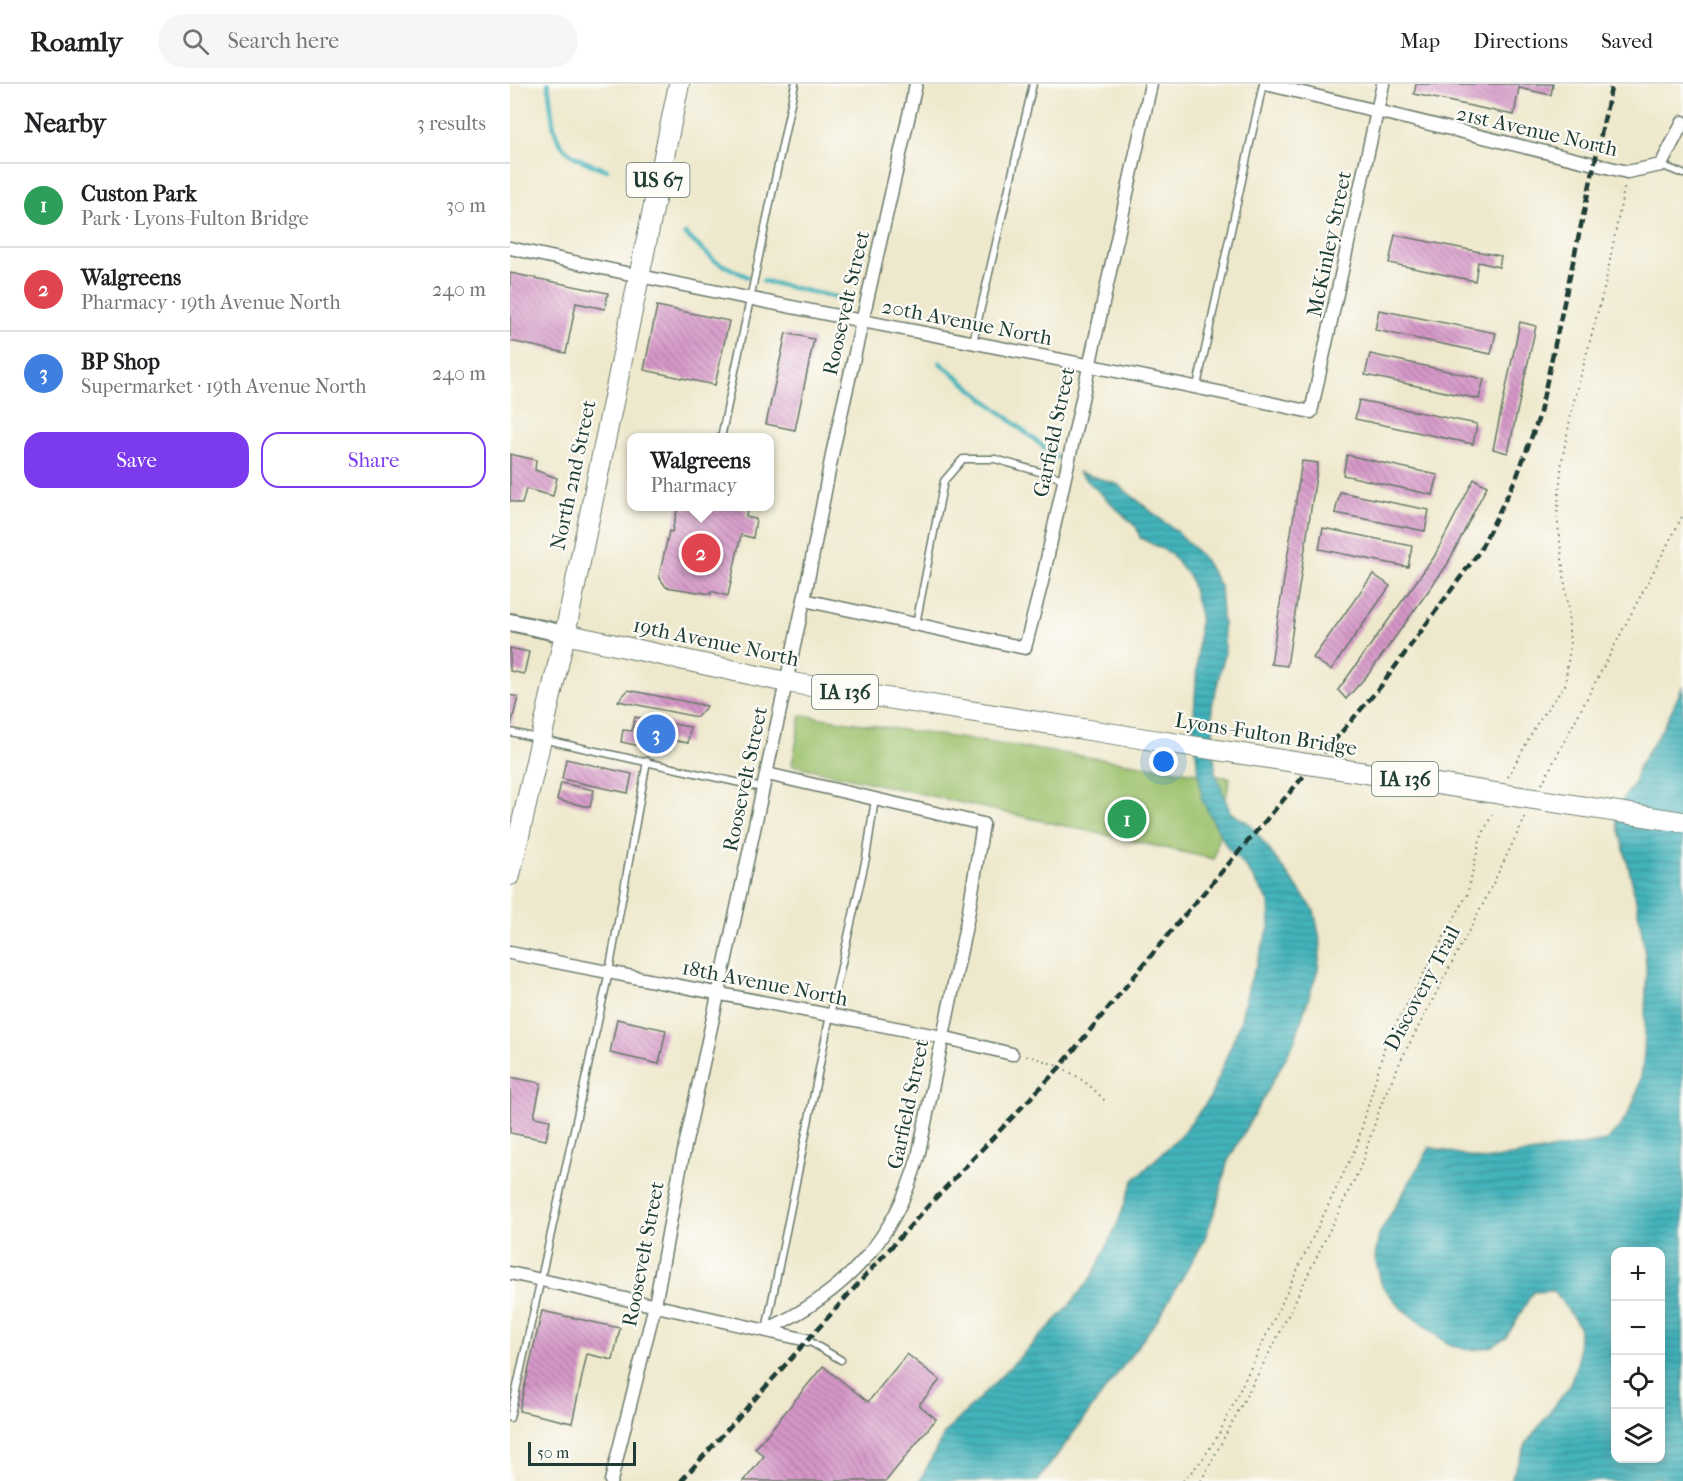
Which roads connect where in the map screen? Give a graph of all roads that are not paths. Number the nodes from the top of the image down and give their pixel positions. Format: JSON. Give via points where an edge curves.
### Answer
{"nodes":[{"id":1,"x":679,"y":84,"type":"edge"},
{"id":2,"x":795,"y":84,"type":"edge"},
{"id":3,"x":916,"y":84,"type":"edge"},
{"id":4,"x":1032,"y":84,"type":"edge"},
{"id":5,"x":1151,"y":84,"type":"edge"},
{"id":6,"x":1264,"y":84,"type":"edge"},
{"id":7,"x":1383,"y":84,"type":"edge"},
{"id":8,"x":1377,"y":113,"type":"junction"},
{"id":9,"x":1683,"y":122,"type":"edge"},
{"id":10,"x":1661,"y":165,"type":"junction"},
{"id":11,"x":1683,"y":174,"type":"edge"},
{"id":12,"x":510,"y":248,"type":"edge"},
{"id":13,"x":638,"y":277,"type":"junction"},
{"id":14,"x":751,"y":299,"type":"junction"},
{"id":15,"x":862,"y":321,"type":"junction"},
{"id":16,"x":973,"y":342,"type":"junction"},
{"id":17,"x":1088,"y":367,"type":"junction"},
{"id":18,"x":1197,"y":386,"type":"junction"},
{"id":19,"x":1311,"y":411,"type":"joint"},
{"id":20,"x":722,"y":433,"type":"edge"},
{"id":21,"x":1064,"y":479,"type":"junction"},
{"id":22,"x":804,"y":600,"type":"junction"},
{"id":23,"x":510,"y":622,"type":"edge"},
{"id":24,"x":916,"y":624,"type":"junction"},
{"id":25,"x":565,"y":634,"type":"junction"},
{"id":26,"x":786,"y":682,"type":"junction"},
{"id":27,"x":510,"y":732,"type":"edge"},
{"id":28,"x":1127,"y":736,"type":"joint"},
{"id":29,"x":541,"y":739,"type":"junction"},
{"id":30,"x":647,"y":760,"type":"junction"},
{"id":31,"x":767,"y":774,"type":"junction"},
{"id":32,"x":763,"y":788,"type":"junction"},
{"id":33,"x":875,"y":799,"type":"junction"},
{"id":34,"x":1683,"y":822,"type":"edge"},
{"id":35,"x":510,"y":875,"type":"edge"},
{"id":36,"x":510,"y":953,"type":"edge"},
{"id":37,"x":609,"y":972,"type":"junction"},
{"id":38,"x":719,"y":994,"type":"junction"},
{"id":39,"x":830,"y":1015,"type":"junction"},
{"id":40,"x":942,"y":1037,"type":"junction"},
{"id":41,"x":1012,"y":1054,"type":"road end"},
{"id":42,"x":510,"y":1273,"type":"edge"},
{"id":43,"x":540,"y":1279,"type":"junction"},
{"id":44,"x":655,"y":1305,"type":"junction"},
{"id":45,"x":766,"y":1330,"type":"junction"},
{"id":46,"x":807,"y":1340,"type":"joint"},
{"id":47,"x":841,"y":1360,"type":"dead end"},
{"id":48,"x":510,"y":1418,"type":"edge"},
{"id":49,"x":611,"y":1481,"type":"edge"}],
"edges":[{"from":1,"to":13,"type":"main road","name":"North 2nd Street","number":"US 67"},
{"from":2,"to":14,"type":"lane"},
{"from":3,"to":15,"type":"street","name":"Roosevelt Street"},
{"from":4,"to":16,"type":"lane"},
{"from":5,"to":17,"type":"street","name":"Garfield Street"},
{"from":6,"to":8,"type":"street","name":"21st Avenue North"},
{"from":6,"to":18,"type":"lane"},
{"from":7,"to":8,"type":"street","name":"McKinley Street"},
{"from":8,"to":10,"type":"street","name":"21st Avenue North","via":[[1627,172]]},
{"from":8,"to":19,"type":"street","name":"McKinley Street"},
{"from":9,"to":10,"type":"street"},
{"from":10,"to":11,"type":"lane"},
{"from":12,"to":13,"type":"street","name":"20th Avenue North"},
{"from":13,"to":14,"type":"street","name":"20th Avenue North"},
{"from":13,"to":25,"type":"main road","name":"North 2nd Street","number":"US 67"},
{"from":14,"to":15,"type":"street","name":"20th Avenue North"},
{"from":14,"to":20,"type":"lane"},
{"from":15,"to":16,"type":"street","name":"20th Avenue North"},
{"from":15,"to":22,"type":"street","name":"Roosevelt Street"},
{"from":16,"to":17,"type":"street","name":"20th Avenue North"},
{"from":17,"to":18,"type":"street","name":"20th Avenue North"},
{"from":17,"to":21,"type":"street","name":"Garfield Street"},
{"from":18,"to":19,"type":"street","name":"20th Avenue North"},
{"from":21,"to":24,"type":"lane","via":[[995,459],[963,459],[953,468],[945,481]]},
{"from":21,"to":24,"type":"street","name":"Garfield Street","via":[[1025,648]]},
{"from":22,"to":24,"type":"street"},
{"from":22,"to":26,"type":"street","name":"Roosevelt Street"},
{"from":23,"to":25,"type":"main road","name":"19th Avenue North"},
{"from":25,"to":26,"type":"main road","name":"19th Avenue North","number":"IA 136"},
{"from":25,"to":29,"type":"main road","name":"North 2nd Street","number":"US 67"},
{"from":26,"to":28,"type":"main road","name":"19th Avenue North","number":"IA 136"},
{"from":26,"to":31,"type":"street","name":"Roosevelt Street"},
{"from":27,"to":29,"type":"lane"},
{"from":28,"to":34,"type":"main road","name":"Lyons-Fulton Bridge","number":"IA 136","bridge":true},
{"from":29,"to":30,"type":"lane"},
{"from":29,"to":35,"type":"main road","name":"North 2nd Street","number":"US 67"},
{"from":30,"to":32,"type":"lane"},
{"from":30,"to":37,"type":"lane"},
{"from":31,"to":32,"type":"street","name":"Roosevelt Street"},
{"from":31,"to":33,"type":"street"},
{"from":32,"to":38,"type":"street","name":"Roosevelt Street"},
{"from":33,"to":39,"type":"lane","via":[[866,858]]},
{"from":33,"to":40,"type":"street","name":"Garfield Street","via":[[983,824]]},
{"from":36,"to":37,"type":"street","name":"18th Avenue North"},
{"from":37,"to":38,"type":"street","name":"18th Avenue North"},
{"from":37,"to":43,"type":"lane"},
{"from":38,"to":39,"type":"street","name":"18th Avenue North"},
{"from":38,"to":44,"type":"street","name":"Roosevelt Street"},
{"from":39,"to":40,"type":"street","name":"18th Avenue North"},
{"from":39,"to":45,"type":"lane"},
{"from":40,"to":41,"type":"street","name":"18th Avenue North"},
{"from":40,"to":45,"type":"street","name":"Garfield Street","via":[[918,1157],[892,1224],[864,1261],[831,1292]]},
{"from":42,"to":43,"type":"street"},
{"from":43,"to":44,"type":"street"},
{"from":43,"to":48,"type":"lane"},
{"from":44,"to":45,"type":"street"},
{"from":44,"to":49,"type":"street","name":"Roosevelt Street"},
{"from":45,"to":46,"type":"street"},
{"from":46,"to":47,"type":"lane"}]}
